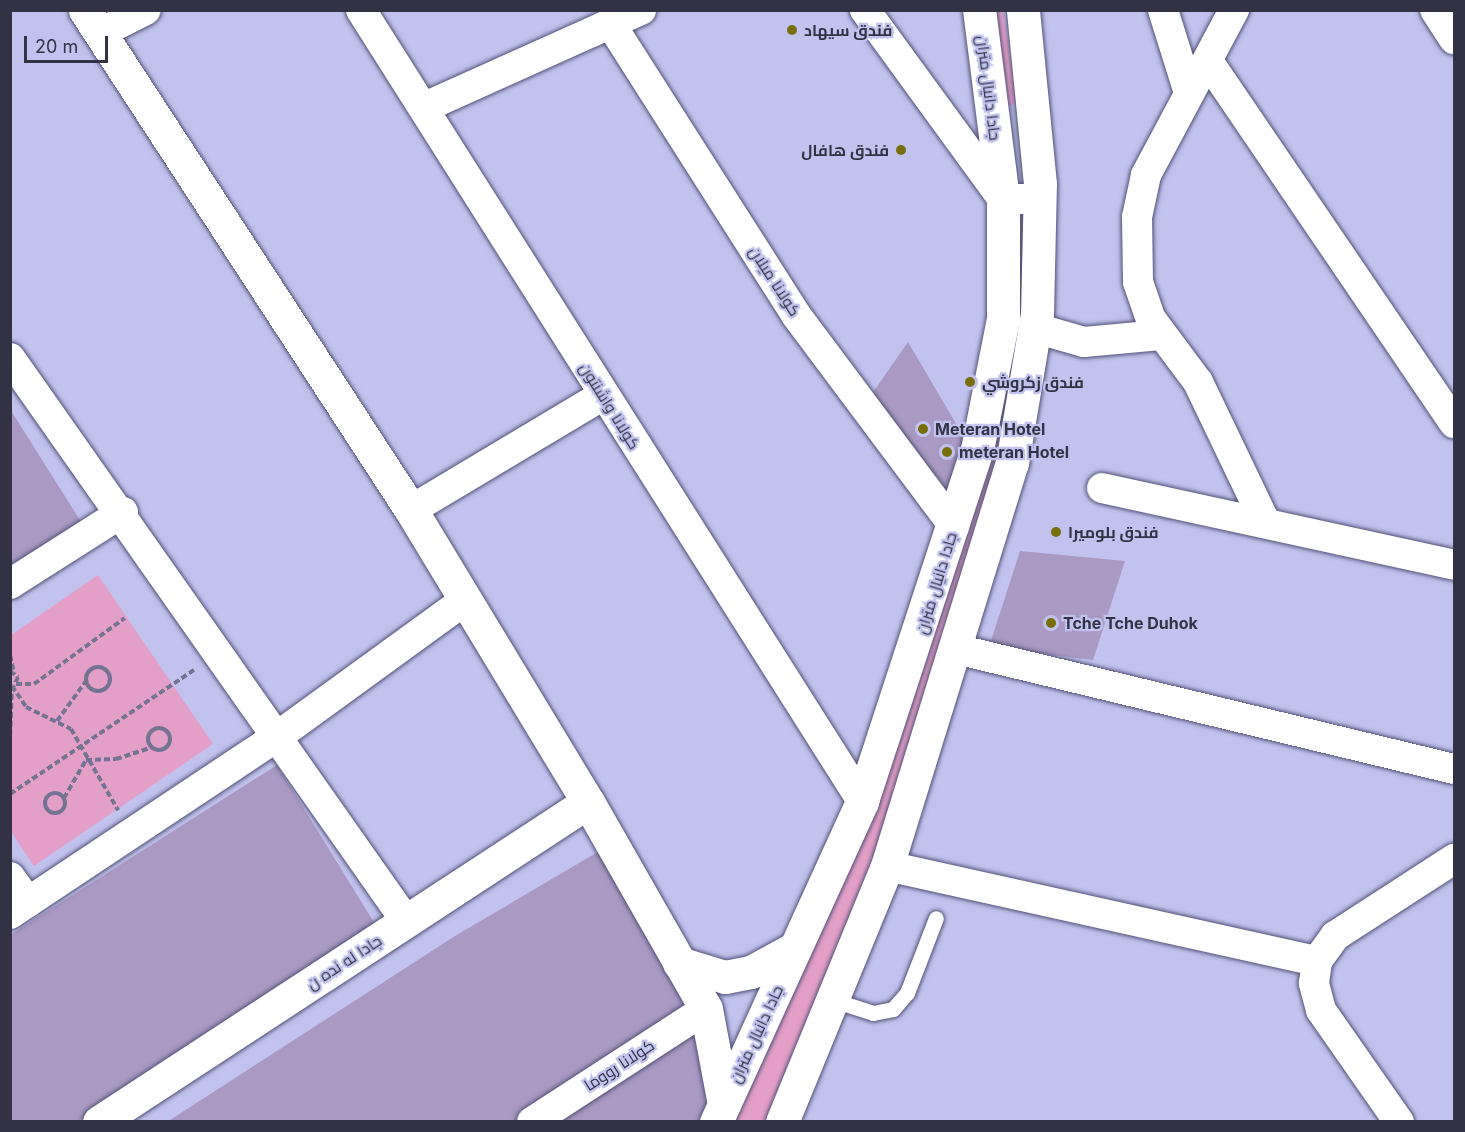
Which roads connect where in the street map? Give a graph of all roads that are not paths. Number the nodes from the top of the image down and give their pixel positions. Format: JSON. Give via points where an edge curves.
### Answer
{"nodes":[{"id":1,"x":146,"y":10,"type":"edge"},
{"id":2,"x":361,"y":10,"type":"edge"},
{"id":3,"x":641,"y":10,"type":"edge"},
{"id":4,"x":865,"y":10,"type":"edge"},
{"id":5,"x":979,"y":10,"type":"edge"},
{"id":6,"x":1023,"y":10,"type":"edge"},
{"id":7,"x":1163,"y":10,"type":"edge"},
{"id":8,"x":1234,"y":10,"type":"edge"},
{"id":9,"x":93,"y":22,"type":"edge"},
{"id":10,"x":612,"y":26,"type":"junction"},
{"id":11,"x":1208,"y":61,"type":"junction"},
{"id":12,"x":1189,"y":93,"type":"junction"},
{"id":13,"x":425,"y":107,"type":"junction"},
{"id":14,"x":1003,"y":199,"type":"junction"},
{"id":15,"x":1040,"y":199,"type":"junction"},
{"id":16,"x":1035,"y":328,"type":"junction"},
{"id":17,"x":1161,"y":335,"type":"junction"},
{"id":18,"x":10,"y":358,"type":"edge"},
{"id":19,"x":603,"y":395,"type":"junction"},
{"id":20,"x":1455,"y":423,"type":"edge"},
{"id":21,"x":1102,"y":489,"type":"dead end"},
{"id":22,"x":411,"y":510,"type":"junction"},
{"id":23,"x":123,"y":512,"type":"junction"},
{"id":24,"x":1265,"y":522,"type":"junction"},
{"id":25,"x":954,"y":526,"type":"junction"},
{"id":26,"x":1455,"y":565,"type":"edge"},
{"id":27,"x":10,"y":584,"type":"edge"},
{"id":28,"x":464,"y":601,"type":"junction"},
{"id":29,"x":956,"y":649,"type":"junction"},
{"id":30,"x":278,"y":736,"type":"junction"},
{"id":31,"x":1455,"y":769,"type":"edge"},
{"id":32,"x":862,"y":801,"type":"junction"},
{"id":33,"x":588,"y":802,"type":"junction"},
{"id":34,"x":1455,"y":858,"type":"edge"},
{"id":35,"x":887,"y":866,"type":"junction"},
{"id":36,"x":10,"y":877,"type":"edge"},
{"id":37,"x":19,"y":908,"type":"edge"},
{"id":38,"x":936,"y":918,"type":"dead end"},
{"id":39,"x":406,"y":921,"type":"junction"},
{"id":40,"x":795,"y":948,"type":"junction"},
{"id":41,"x":1317,"y":961,"type":"junction"},
{"id":42,"x":679,"y":963,"type":"junction"},
{"id":43,"x":833,"y":1000,"type":"junction"},
{"id":44,"x":706,"y":1009,"type":"junction"},
{"id":45,"x":720,"y":1113,"type":"edge"},
{"id":46,"x":99,"y":1122,"type":"edge"},
{"id":47,"x":532,"y":1122,"type":"edge"},
{"id":48,"x":782,"y":1122,"type":"edge"},
{"id":49,"x":1399,"y":1122,"type":"edge"}],
"edges":[{"from":1,"to":9,"type":"street"},
{"from":2,"to":13,"type":"street","name":"كولانا واشنتون"},
{"from":3,"to":10,"type":"street"},
{"from":4,"to":14,"type":"street"},
{"from":5,"to":14,"type":"main road","name":"جادا دانيال متران"},
{"from":6,"to":15,"type":"main road"},
{"from":7,"to":12,"type":"street"},
{"from":8,"to":11,"type":"street"},
{"from":9,"to":22,"type":"main road"},
{"from":10,"to":13,"type":"street"},
{"from":10,"to":25,"type":"street","name":"كولانا ميلان","via":[[796,315]]},
{"from":11,"to":12,"type":"street"},
{"from":11,"to":20,"type":"street"},
{"from":12,"to":17,"type":"street","via":[[1154,155],[1137,218],[1138,282]]},
{"from":13,"to":19,"type":"street","name":"كولانا واشنتون"},
{"from":14,"to":15,"type":"street"},
{"from":14,"to":25,"type":"main road","name":"جادا دانيال متران","via":[[1003,319],[977,450]]},
{"from":15,"to":16,"type":"main road"},
{"from":16,"to":17,"type":"street","via":[[1110,344]]},
{"from":16,"to":29,"type":"main road","via":[[1012,462]]},
{"from":17,"to":24,"type":"street","via":[[1198,382]]},
{"from":18,"to":23,"type":"street"},
{"from":19,"to":22,"type":"street"},
{"from":19,"to":32,"type":"street","name":"كولانا واشنتون"},
{"from":21,"to":24,"type":"street"},
{"from":22,"to":28,"type":"main road"},
{"from":23,"to":27,"type":"street"},
{"from":23,"to":30,"type":"street"},
{"from":24,"to":26,"type":"street"},
{"from":25,"to":32,"type":"main road","name":"جادا دانيال متران"},
{"from":28,"to":30,"type":"street"},
{"from":28,"to":33,"type":"main road"},
{"from":29,"to":31,"type":"street"},
{"from":29,"to":35,"type":"main road"},
{"from":30,"to":37,"type":"street"},
{"from":30,"to":39,"type":"street"},
{"from":32,"to":40,"type":"main road","name":"جادا دانيال متران"},
{"from":33,"to":39,"type":"main road","name":"جادا له نده ن"},
{"from":33,"to":42,"type":"main road"},
{"from":34,"to":41,"type":"street","via":[[1335,936]]},
{"from":35,"to":41,"type":"street"},
{"from":35,"to":43,"type":"main road"},
{"from":36,"to":37,"type":"street"},
{"from":38,"to":43,"type":"lane","via":[[907,993],[893,1009],[873,1013]]},
{"from":39,"to":46,"type":"main road","name":"جادا له نده ن"},
{"from":40,"to":42,"type":"main road","via":[[751,972],[725,977],[697,973]]},
{"from":40,"to":45,"type":"main road","name":"جادا دانيال متران"},
{"from":41,"to":49,"type":"street","via":[[1314,983],[1321,1010]]},
{"from":42,"to":44,"type":"main road"},
{"from":43,"to":48,"type":"main road"},
{"from":44,"to":45,"type":"main road"},
{"from":44,"to":47,"type":"street","name":"كولانا رووما"}]}
